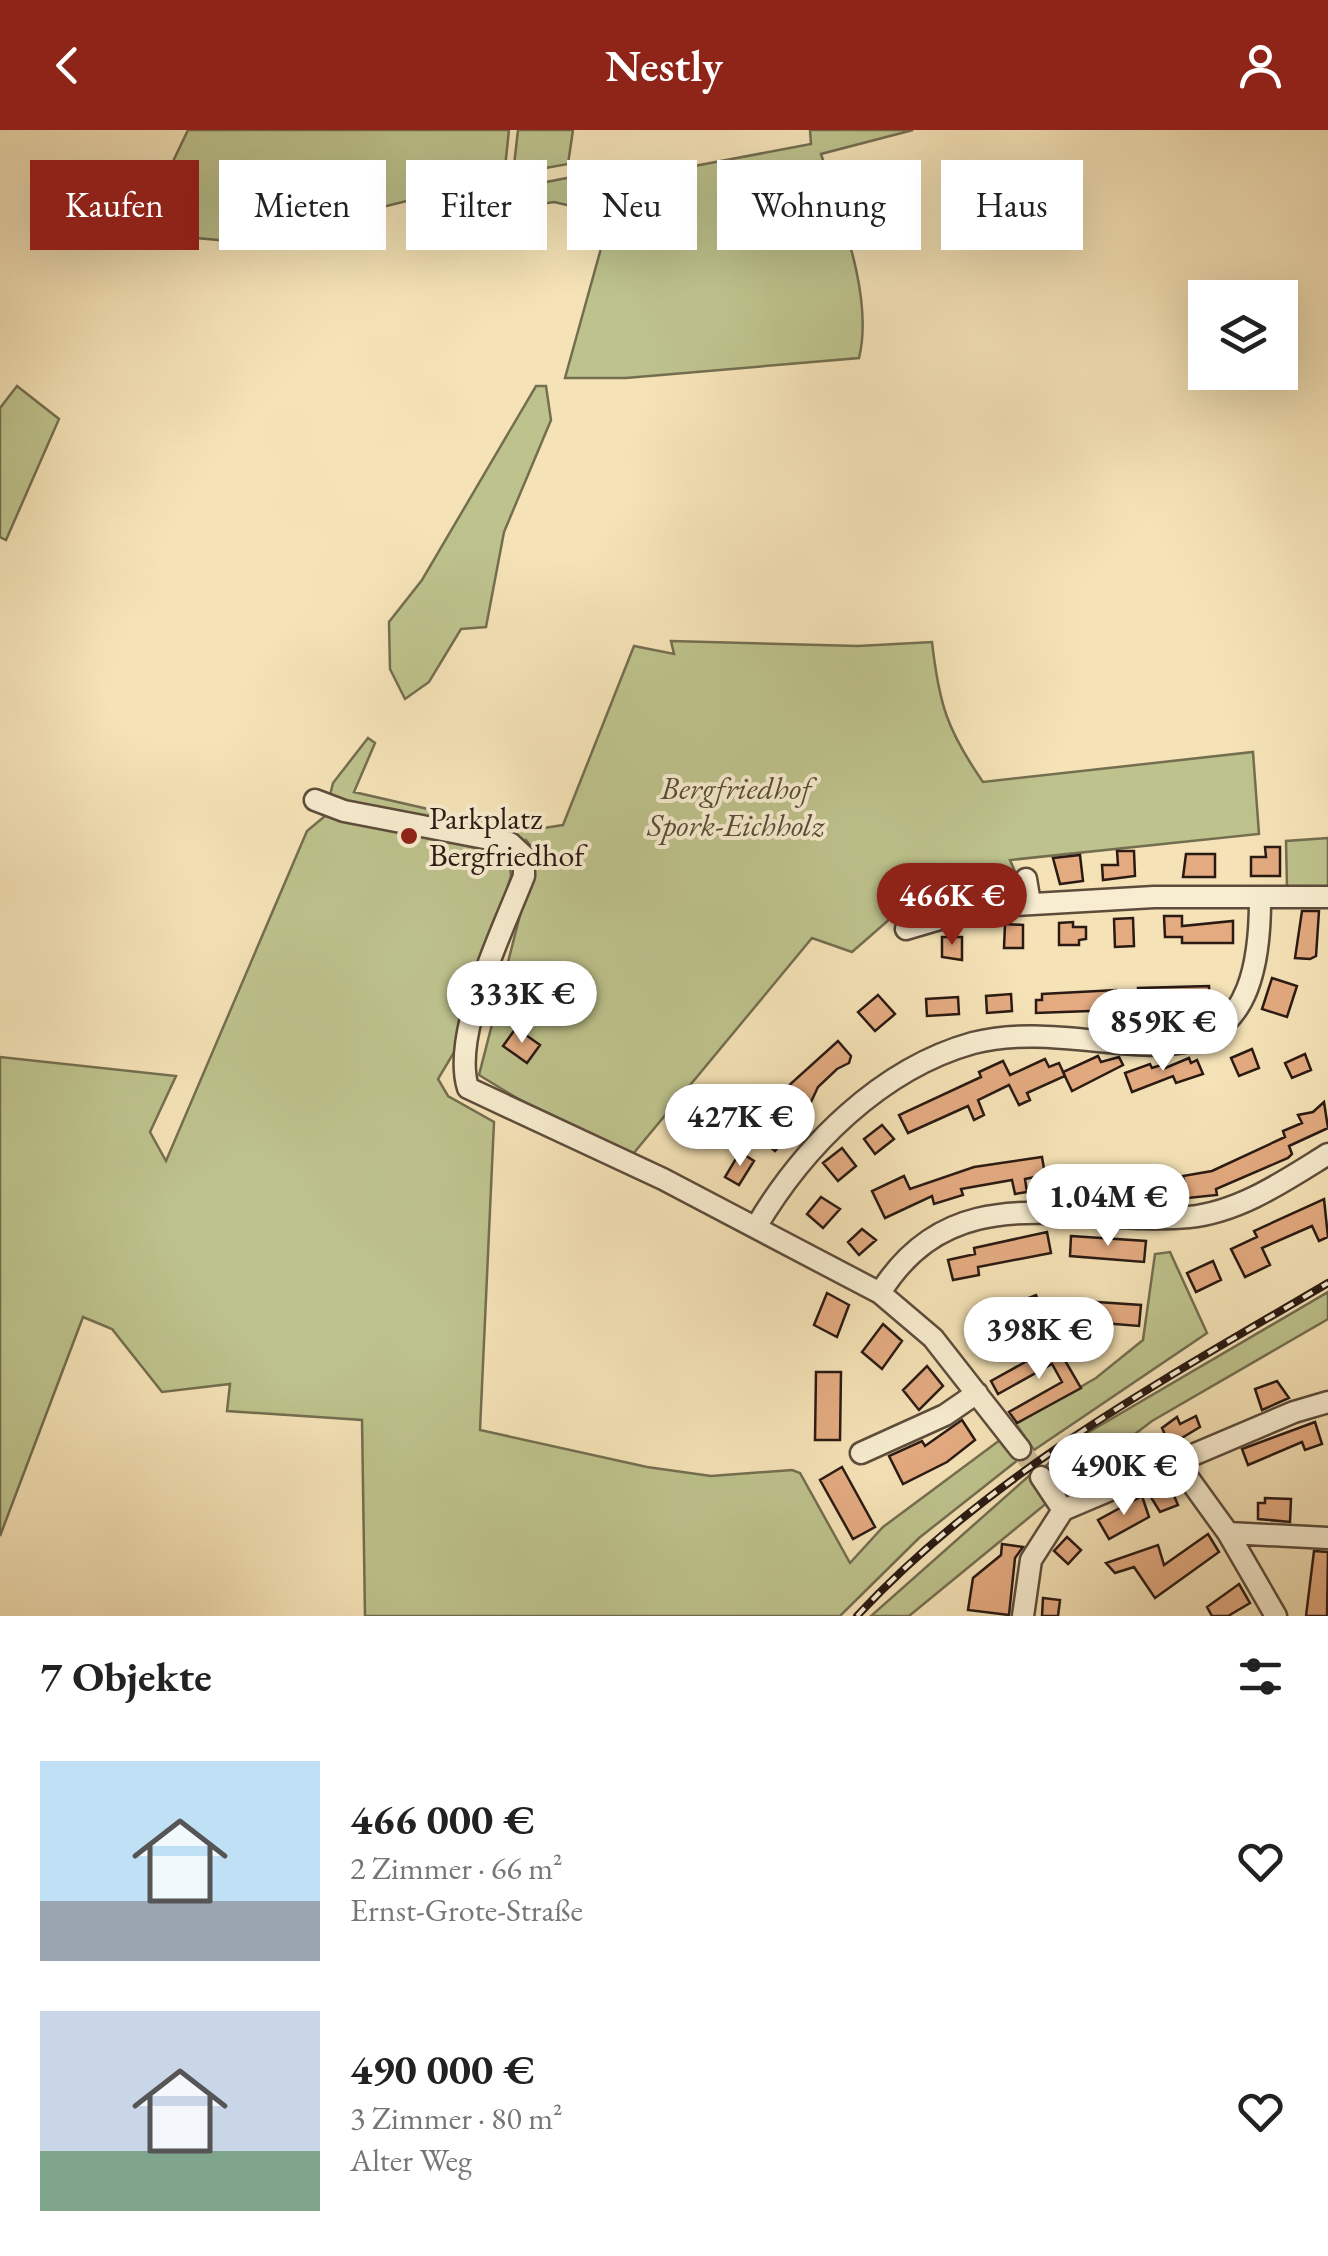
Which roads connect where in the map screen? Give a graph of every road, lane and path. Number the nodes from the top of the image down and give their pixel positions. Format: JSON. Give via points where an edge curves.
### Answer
{"nodes":[{"id":1,"x":314,"y":800,"type":"dead end"},
{"id":2,"x":1026,"y":879,"type":"dead end"},
{"id":3,"x":1328,"y":897,"type":"edge"},
{"id":4,"x":1260,"y":898,"type":"junction"},
{"id":5,"x":1030,"y":903,"type":"junction"},
{"id":6,"x":906,"y":929,"type":"dead end"},
{"id":7,"x":1328,"y":1154,"type":"edge"},
{"id":8,"x":756,"y":1227,"type":"junction"},
{"id":9,"x":880,"y":1293,"type":"junction"},
{"id":10,"x":977,"y":1394,"type":"junction"},
{"id":11,"x":1328,"y":1402,"type":"edge"},
{"id":12,"x":1020,"y":1449,"type":"tunnel mouth"},
{"id":13,"x":861,"y":1453,"type":"dead end"},
{"id":14,"x":1176,"y":1461,"type":"junction"},
{"id":15,"x":1041,"y":1477,"type":"tunnel mouth"},
{"id":16,"x":1062,"y":1510,"type":"junction"},
{"id":17,"x":1228,"y":1534,"type":"junction"},
{"id":18,"x":1328,"y":1538,"type":"edge"},
{"id":19,"x":1022,"y":1616,"type":"edge"},
{"id":20,"x":1276,"y":1616,"type":"edge"}],
"edges":[{"from":1,"to":8,"type":"street","via":[[520,850],[524,876],[473,1018],[463,1070],[468,1088]]},
{"from":2,"to":5,"type":"street"},
{"from":3,"to":4,"type":"street"},
{"from":4,"to":5,"type":"street"},
{"from":4,"to":8,"type":"street","via":[[1245,986],[1226,1022],[1213,1031],[1150,1047],[1007,1036],[946,1052],[880,1090],[820,1139]]},
{"from":5,"to":6,"type":"street","via":[[981,906]]},
{"from":7,"to":9,"type":"street","via":[[1272,1188],[1191,1216],[1034,1209],[965,1224],[920,1246]]},
{"from":8,"to":9,"type":"street"},
{"from":9,"to":10,"type":"street","via":[[932,1338]]},
{"from":10,"to":12,"type":"street"},
{"from":10,"to":13,"type":"street"},
{"from":11,"to":14,"type":"street"},
{"from":14,"to":16,"type":"street"},
{"from":14,"to":17,"type":"street"},
{"from":15,"to":16,"type":"street"},
{"from":16,"to":19,"type":"street","via":[[1031,1560]]},
{"from":17,"to":18,"type":"street"},
{"from":17,"to":20,"type":"street"}]}
